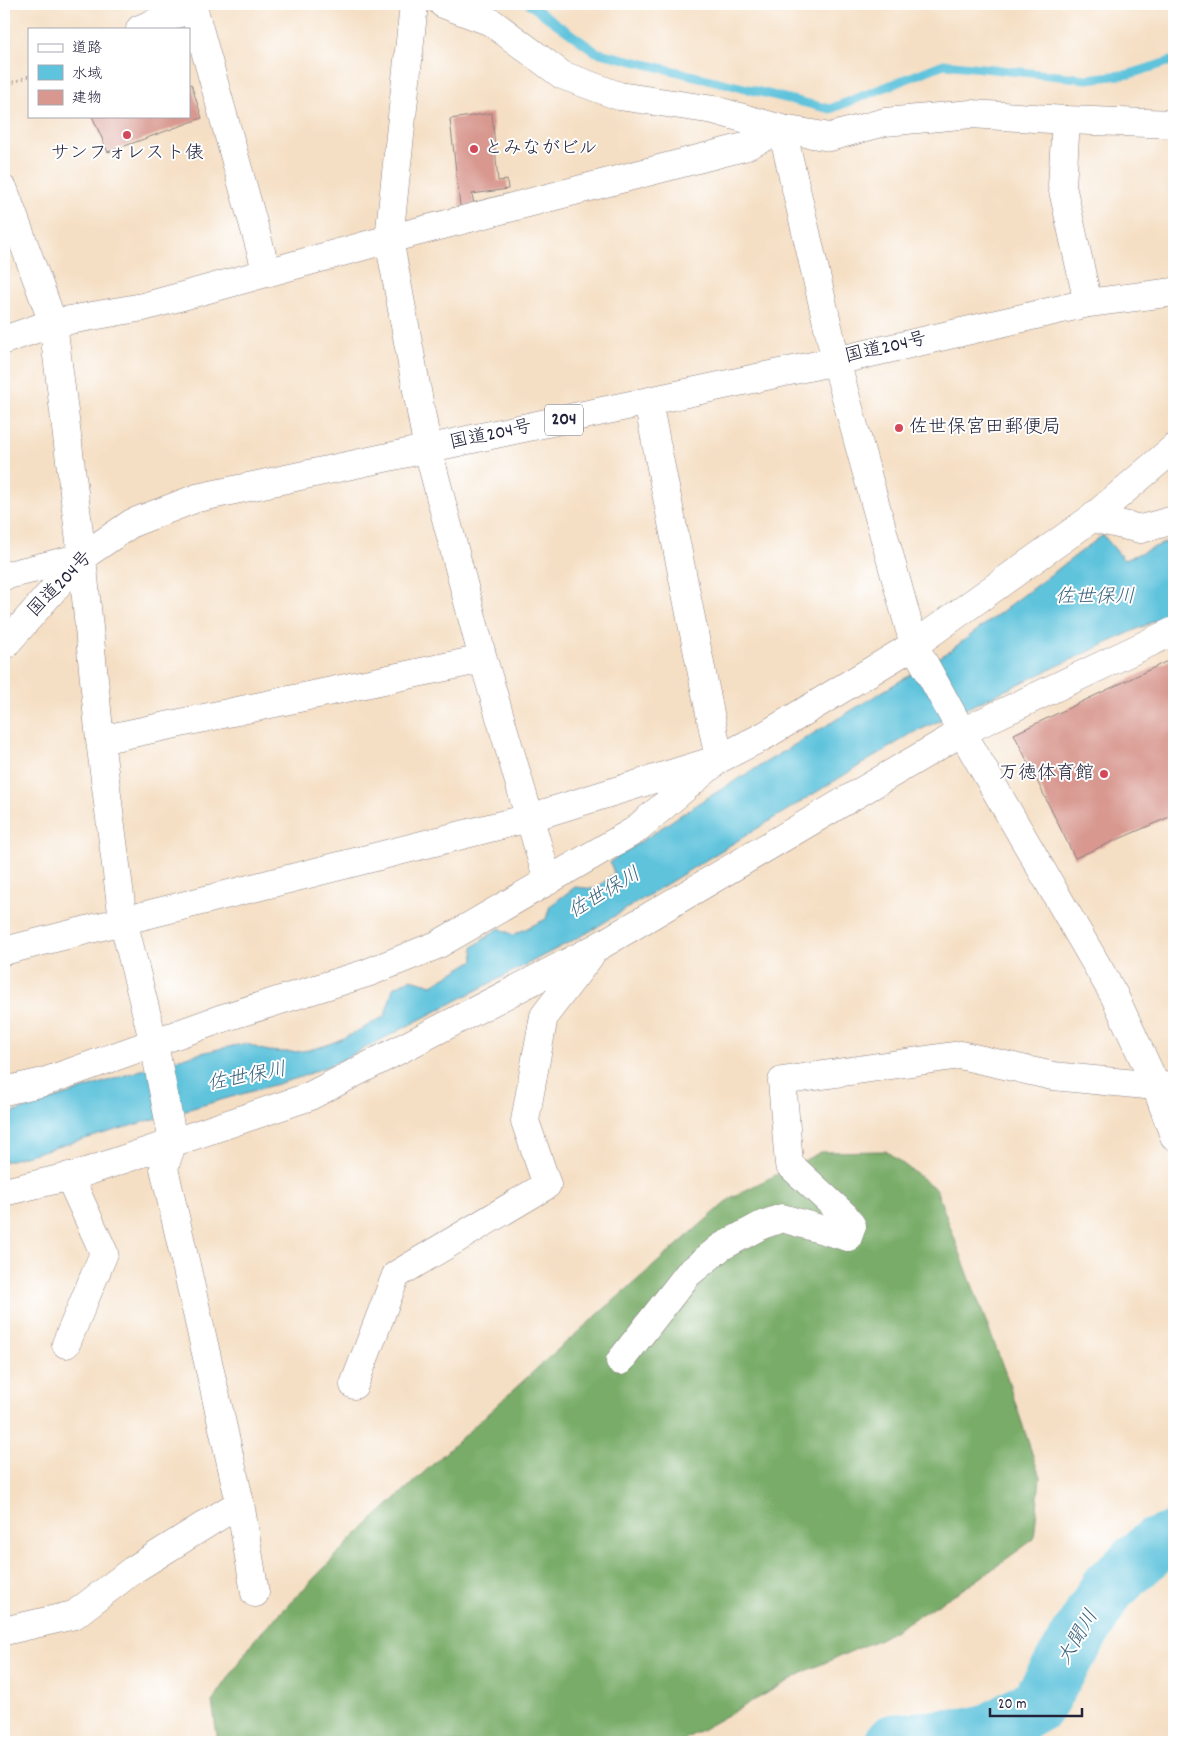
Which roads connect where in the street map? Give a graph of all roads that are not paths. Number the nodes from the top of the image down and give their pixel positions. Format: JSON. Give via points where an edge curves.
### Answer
{"nodes":[{"id":1,"x":414,"y":4,"type":"edge"},
{"id":2,"x":443,"y":4,"type":"edge"},
{"id":3,"x":194,"y":5,"type":"edge"},
{"id":4,"x":142,"y":28,"type":"edge"},
{"id":5,"x":1066,"y":120,"type":"junction"},
{"id":6,"x":1174,"y":124,"type":"edge"},
{"id":7,"x":782,"y":129,"type":"junction"},
{"id":8,"x":4,"y":190,"type":"edge"},
{"id":9,"x":389,"y":239,"type":"junction"},
{"id":10,"x":267,"y":273,"type":"junction"},
{"id":11,"x":1174,"y":292,"type":"edge"},
{"id":12,"x":1088,"y":303,"type":"junction"},
{"id":13,"x":53,"y":323,"type":"junction"},
{"id":14,"x":4,"y":340,"type":"edge"},
{"id":15,"x":836,"y":361,"type":"junction"},
{"id":16,"x":648,"y":402,"type":"junction"},
{"id":17,"x":1174,"y":448,"type":"edge"},
{"id":18,"x":428,"y":450,"type":"junction"},
{"id":19,"x":1092,"y":518,"type":"junction"},
{"id":20,"x":1174,"y":520,"type":"edge"},
{"id":21,"x":82,"y":557,"type":"junction"},
{"id":22,"x":4,"y":576,"type":"edge"},
{"id":23,"x":1174,"y":631,"type":"edge"},
{"id":24,"x":4,"y":646,"type":"edge"},
{"id":25,"x":920,"y":656,"type":"junction"},
{"id":26,"x":483,"y":659,"type":"junction"},
{"id":27,"x":958,"y":725,"type":"junction"},
{"id":28,"x":100,"y":740,"type":"junction"},
{"id":29,"x":719,"y":759,"type":"junction"},
{"id":30,"x":529,"y":818,"type":"junction"},
{"id":31,"x":548,"y":881,"type":"junction"},
{"id":32,"x":123,"y":920,"type":"junction"},
{"id":33,"x":596,"y":948,"type":"junction"},
{"id":34,"x":4,"y":951,"type":"edge"},
{"id":35,"x":154,"y":1044,"type":"junction"},
{"id":36,"x":1165,"y":1082,"type":"edge"},
{"id":37,"x":4,"y":1091,"type":"edge"},
{"id":38,"x":1174,"y":1136,"type":"edge"},
{"id":39,"x":173,"y":1141,"type":"junction"},
{"id":40,"x":69,"y":1176,"type":"junction"},
{"id":41,"x":4,"y":1192,"type":"edge"},
{"id":42,"x":66,"y":1344,"type":"dead end"},
{"id":43,"x":620,"y":1361,"type":"dead end"},
{"id":44,"x":354,"y":1384,"type":"dead end"},
{"id":45,"x":240,"y":1503,"type":"junction"},
{"id":46,"x":255,"y":1593,"type":"dead end"},
{"id":47,"x":4,"y":1631,"type":"edge"}],
"edges":[{"from":1,"to":9,"type":"main road"},
{"from":2,"to":7,"type":"main road","via":[[491,22],[562,74],[619,96],[714,110]]},
{"from":3,"to":4,"type":"main road"},
{"from":3,"to":10,"type":"main road"},
{"from":5,"to":6,"type":"main road"},
{"from":5,"to":7,"type":"main road","via":[[971,114],[885,122],[830,137]]},
{"from":5,"to":12,"type":"main road","via":[[1062,186]]},
{"from":7,"to":9,"type":"main road","via":[[744,147]]},
{"from":7,"to":15,"type":"main road"},
{"from":8,"to":13,"type":"main road"},
{"from":9,"to":10,"type":"main road"},
{"from":9,"to":18,"type":"main road"},
{"from":10,"to":13,"type":"main road","via":[[143,307]]},
{"from":11,"to":12,"type":"main road","name":"国道204号","number":"204"},
{"from":12,"to":15,"type":"main road","name":"国道204号","number":"204"},
{"from":13,"to":14,"type":"main road"},
{"from":13,"to":21,"type":"main road"},
{"from":15,"to":16,"type":"main road","name":"国道204号","number":"204"},
{"from":15,"to":25,"type":"main road"},
{"from":16,"to":18,"type":"main road","name":"国道204号","number":"204"},
{"from":16,"to":29,"type":"main road"},
{"from":17,"to":19,"type":"main road"},
{"from":18,"to":21,"type":"main road","name":"国道204号","number":"204","via":[[197,498],[132,523]]},
{"from":18,"to":26,"type":"main road"},
{"from":19,"to":20,"type":"main road","via":[[1141,529]]},
{"from":19,"to":25,"type":"main road"},
{"from":21,"to":22,"type":"main road"},
{"from":21,"to":24,"type":"main road","name":"国道204号","number":"204"},
{"from":21,"to":28,"type":"main road"},
{"from":23,"to":27,"type":"main road"},
{"from":25,"to":27,"type":"main road"},
{"from":25,"to":29,"type":"main road"},
{"from":26,"to":28,"type":"main road"},
{"from":26,"to":30,"type":"main road"},
{"from":27,"to":33,"type":"main road"},
{"from":27,"to":36,"type":"main road"},
{"from":28,"to":32,"type":"main road"},
{"from":29,"to":30,"type":"main road"},
{"from":29,"to":31,"type":"main road","via":[[634,831]]},
{"from":30,"to":31,"type":"main road"},
{"from":30,"to":32,"type":"main road"},
{"from":31,"to":35,"type":"main road","via":[[437,945],[367,973],[223,1018]]},
{"from":32,"to":34,"type":"main road"},
{"from":32,"to":35,"type":"main road"},
{"from":33,"to":39,"type":"main road","via":[[308,1097]]},
{"from":33,"to":44,"type":"main road","via":[[544,1016],[525,1121],[547,1185],[396,1275]]},
{"from":35,"to":37,"type":"main road","via":[[44,1082]]},
{"from":35,"to":39,"type":"main road"},
{"from":36,"to":38,"type":"main road"},
{"from":36,"to":43,"type":"main road","via":[[1053,1076],[960,1055],[782,1081],[789,1164],[845,1216],[852,1226],[848,1237],[782,1218],[762,1225],[729,1243],[688,1274]]},
{"from":39,"to":40,"type":"main road"},
{"from":39,"to":45,"type":"main road","via":[[164,1168]]},
{"from":40,"to":41,"type":"main road"},
{"from":40,"to":42,"type":"main road","via":[[104,1253]]},
{"from":45,"to":46,"type":"main road"},
{"from":45,"to":47,"type":"main road","via":[[133,1570],[74,1615]]}]}
